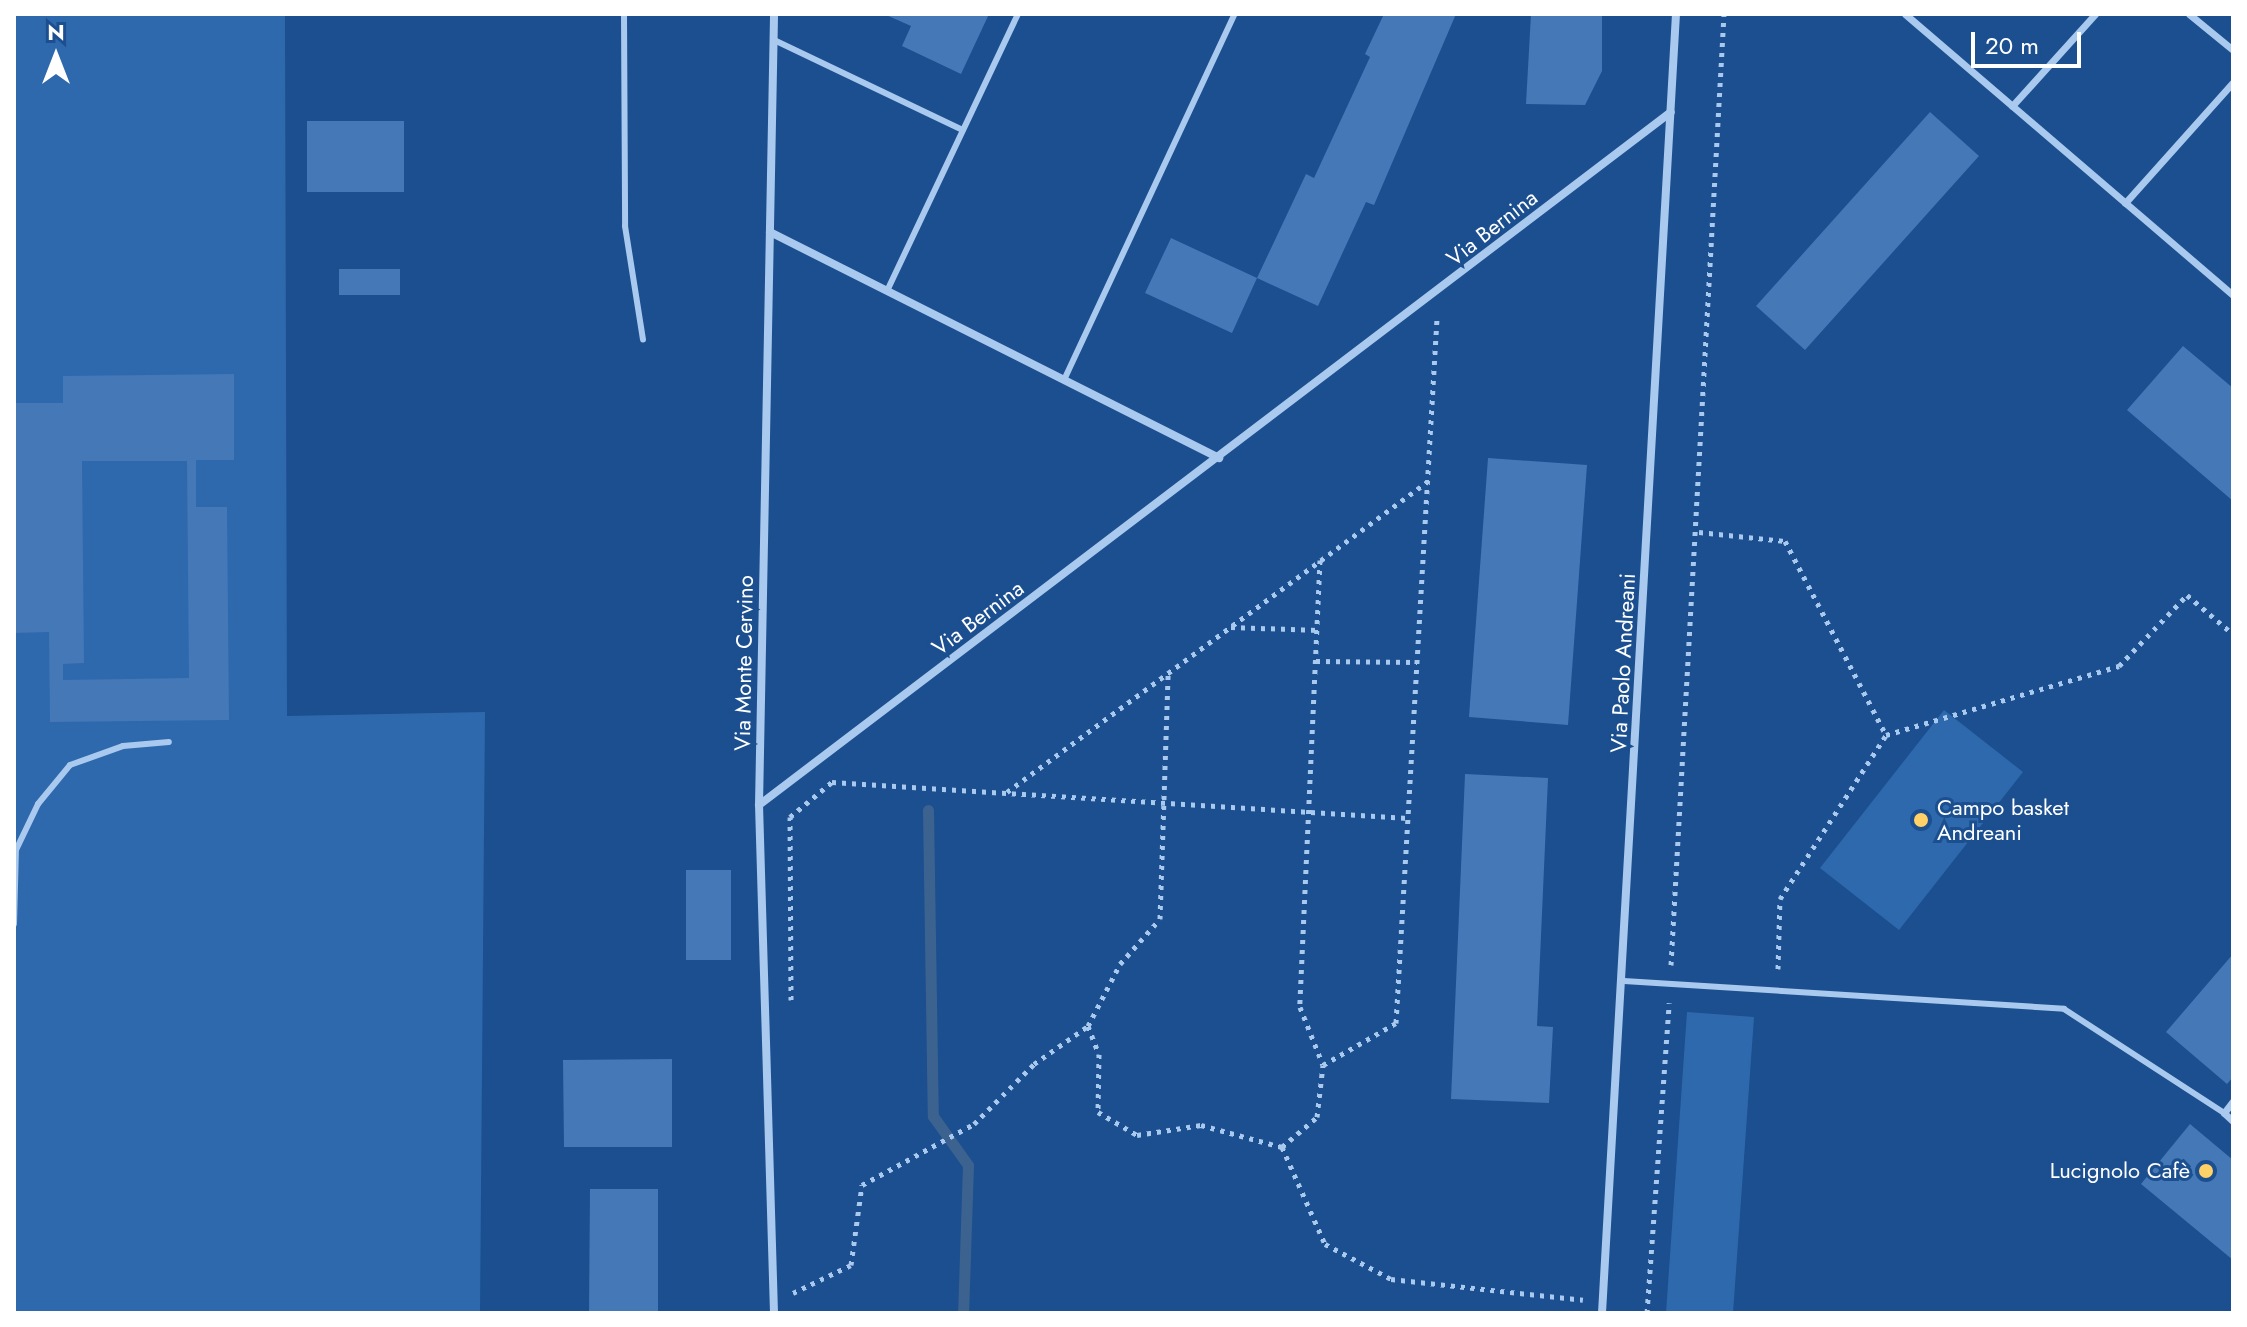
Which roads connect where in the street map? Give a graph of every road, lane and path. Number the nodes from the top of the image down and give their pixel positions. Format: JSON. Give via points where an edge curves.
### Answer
{"nodes":[{"id":1,"x":624,"y":14,"type":"edge"},
{"id":2,"x":774,"y":14,"type":"edge"},
{"id":3,"x":1018,"y":14,"type":"edge"},
{"id":4,"x":1235,"y":14,"type":"edge"},
{"id":5,"x":1676,"y":14,"type":"edge"},
{"id":6,"x":1724,"y":14,"type":"edge"},
{"id":7,"x":1905,"y":14,"type":"edge"},
{"id":8,"x":2095,"y":14,"type":"edge"},
{"id":9,"x":2189,"y":14,"type":"edge"},
{"id":10,"x":774,"y":40,"type":"junction"},
{"id":11,"x":2233,"y":50,"type":"edge"},
{"id":12,"x":2233,"y":82,"type":"edge"},
{"id":13,"x":2012,"y":106,"type":"junction"},
{"id":14,"x":1671,"y":112,"type":"junction"},
{"id":15,"x":963,"y":130,"type":"junction"},
{"id":16,"x":2125,"y":203,"type":"junction"},
{"id":17,"x":770,"y":232,"type":"junction"},
{"id":18,"x":887,"y":291,"type":"junction"},
{"id":19,"x":1438,"y":293,"type":"junction"},
{"id":20,"x":2233,"y":295,"type":"edge"},
{"id":21,"x":643,"y":340,"type":"dead end"},
{"id":22,"x":1064,"y":380,"type":"junction"},
{"id":23,"x":1219,"y":458,"type":"junction"},
{"id":24,"x":1428,"y":481,"type":"junction"},
{"id":25,"x":1699,"y":532,"type":"junction"},
{"id":26,"x":1320,"y":560,"type":"junction"},
{"id":27,"x":1231,"y":627,"type":"junction"},
{"id":28,"x":1318,"y":630,"type":"junction"},
{"id":29,"x":2233,"y":634,"type":"edge"},
{"id":30,"x":1316,"y":661,"type":"junction"},
{"id":31,"x":1417,"y":662,"type":"junction"},
{"id":32,"x":1168,"y":674,"type":"junction"},
{"id":33,"x":1886,"y":735,"type":"junction"},
{"id":34,"x":169,"y":742,"type":"dead end"},
{"id":35,"x":1006,"y":793,"type":"junction"},
{"id":36,"x":1164,"y":803,"type":"junction"},
{"id":37,"x":759,"y":805,"type":"junction"},
{"id":38,"x":1310,"y":812,"type":"junction"},
{"id":39,"x":1408,"y":818,"type":"junction"},
{"id":40,"x":14,"y":924,"type":"edge"},
{"id":41,"x":1624,"y":981,"type":"junction"},
{"id":42,"x":1670,"y":984,"type":"junction"},
{"id":43,"x":1778,"y":989,"type":"junction"},
{"id":44,"x":791,"y":1008,"type":"dead end"},
{"id":45,"x":1088,"y":1026,"type":"junction"},
{"id":46,"x":1323,"y":1065,"type":"junction"},
{"id":47,"x":2233,"y":1101,"type":"edge"},
{"id":48,"x":2224,"y":1113,"type":"junction"},
{"id":49,"x":2233,"y":1121,"type":"edge"},
{"id":50,"x":1282,"y":1147,"type":"junction"},
{"id":51,"x":792,"y":1277,"type":"dead end"},
{"id":52,"x":792,"y":1293,"type":"junction"},
{"id":53,"x":1603,"y":1302,"type":"junction"},
{"id":54,"x":792,"y":1303,"type":"dead end"},
{"id":55,"x":774,"y":1313,"type":"edge"},
{"id":56,"x":1602,"y":1313,"type":"edge"},
{"id":57,"x":1647,"y":1313,"type":"edge"}],
"edges":[{"from":1,"to":21,"type":"lane","via":[[625,226]]},
{"from":2,"to":10,"type":"street","name":"Via Monte Cervino"},
{"from":3,"to":15,"type":"lane"},
{"from":4,"to":22,"type":"lane"},
{"from":5,"to":14,"type":"street","name":"Via Paolo Andreani"},
{"from":6,"to":25,"type":"path"},
{"from":7,"to":13,"type":"street"},
{"from":8,"to":13,"type":"street"},
{"from":9,"to":11,"type":"street"},
{"from":10,"to":15,"type":"lane"},
{"from":10,"to":17,"type":"street","name":"Via Monte Cervino"},
{"from":12,"to":16,"type":"street"},
{"from":13,"to":16,"type":"street"},
{"from":14,"to":19,"type":"street","name":"Via Bernina"},
{"from":14,"to":41,"type":"street","name":"Via Paolo Andreani"},
{"from":15,"to":18,"type":"lane"},
{"from":16,"to":20,"type":"street"},
{"from":17,"to":18,"type":"street"},
{"from":17,"to":37,"type":"street","name":"Via Monte Cervino"},
{"from":18,"to":22,"type":"street"},
{"from":19,"to":23,"type":"street","name":"Via Bernina"},
{"from":19,"to":24,"type":"path"},
{"from":22,"to":23,"type":"street"},
{"from":23,"to":37,"type":"street","name":"Via Bernina"},
{"from":24,"to":26,"type":"path"},
{"from":24,"to":31,"type":"path"},
{"from":25,"to":33,"type":"path","via":[[1785,541]]},
{"from":25,"to":42,"type":"path"},
{"from":26,"to":27,"type":"path"},
{"from":26,"to":28,"type":"path"},
{"from":27,"to":28,"type":"path"},
{"from":27,"to":32,"type":"path"},
{"from":28,"to":30,"type":"path"},
{"from":29,"to":33,"type":"path","via":[[2187,595],[2119,666]]},
{"from":30,"to":31,"type":"path"},
{"from":30,"to":38,"type":"path"},
{"from":31,"to":39,"type":"path"},
{"from":32,"to":35,"type":"path"},
{"from":32,"to":36,"type":"path"},
{"from":33,"to":43,"type":"path","via":[[1780,899]]},
{"from":34,"to":40,"type":"lane","via":[[123,746],[70,765],[38,804],[16,850]]},
{"from":35,"to":36,"type":"path"},
{"from":35,"to":44,"type":"path","via":[[832,782],[790,817]]},
{"from":36,"to":38,"type":"path"},
{"from":36,"to":45,"type":"path","via":[[1160,919],[1120,964]]},
{"from":37,"to":55,"type":"street","name":"Via Monte Cervino"},
{"from":38,"to":39,"type":"path"},
{"from":38,"to":46,"type":"path","via":[[1300,1007]]},
{"from":39,"to":46,"type":"path","via":[[1396,1023]]},
{"from":41,"to":42,"type":"lane"},
{"from":41,"to":53,"type":"street","name":"Via Paolo Andreani"},
{"from":42,"to":43,"type":"lane"},
{"from":42,"to":57,"type":"path"},
{"from":43,"to":48,"type":"lane","via":[[2064,1009]]},
{"from":45,"to":50,"type":"path","via":[[1099,1054],[1098,1112],[1137,1135],[1201,1125]]},
{"from":45,"to":52,"type":"path","via":[[1034,1064],[974,1124],[862,1185],[851,1265]]},
{"from":46,"to":50,"type":"path","via":[[1317,1117]]},
{"from":47,"to":48,"type":"street"},
{"from":48,"to":49,"type":"street"},
{"from":50,"to":53,"type":"path","via":[[1325,1244],[1391,1279]]},
{"from":51,"to":52,"type":"path"},
{"from":52,"to":54,"type":"path"},
{"from":53,"to":56,"type":"street","name":"Via Paolo Andreani"}]}
